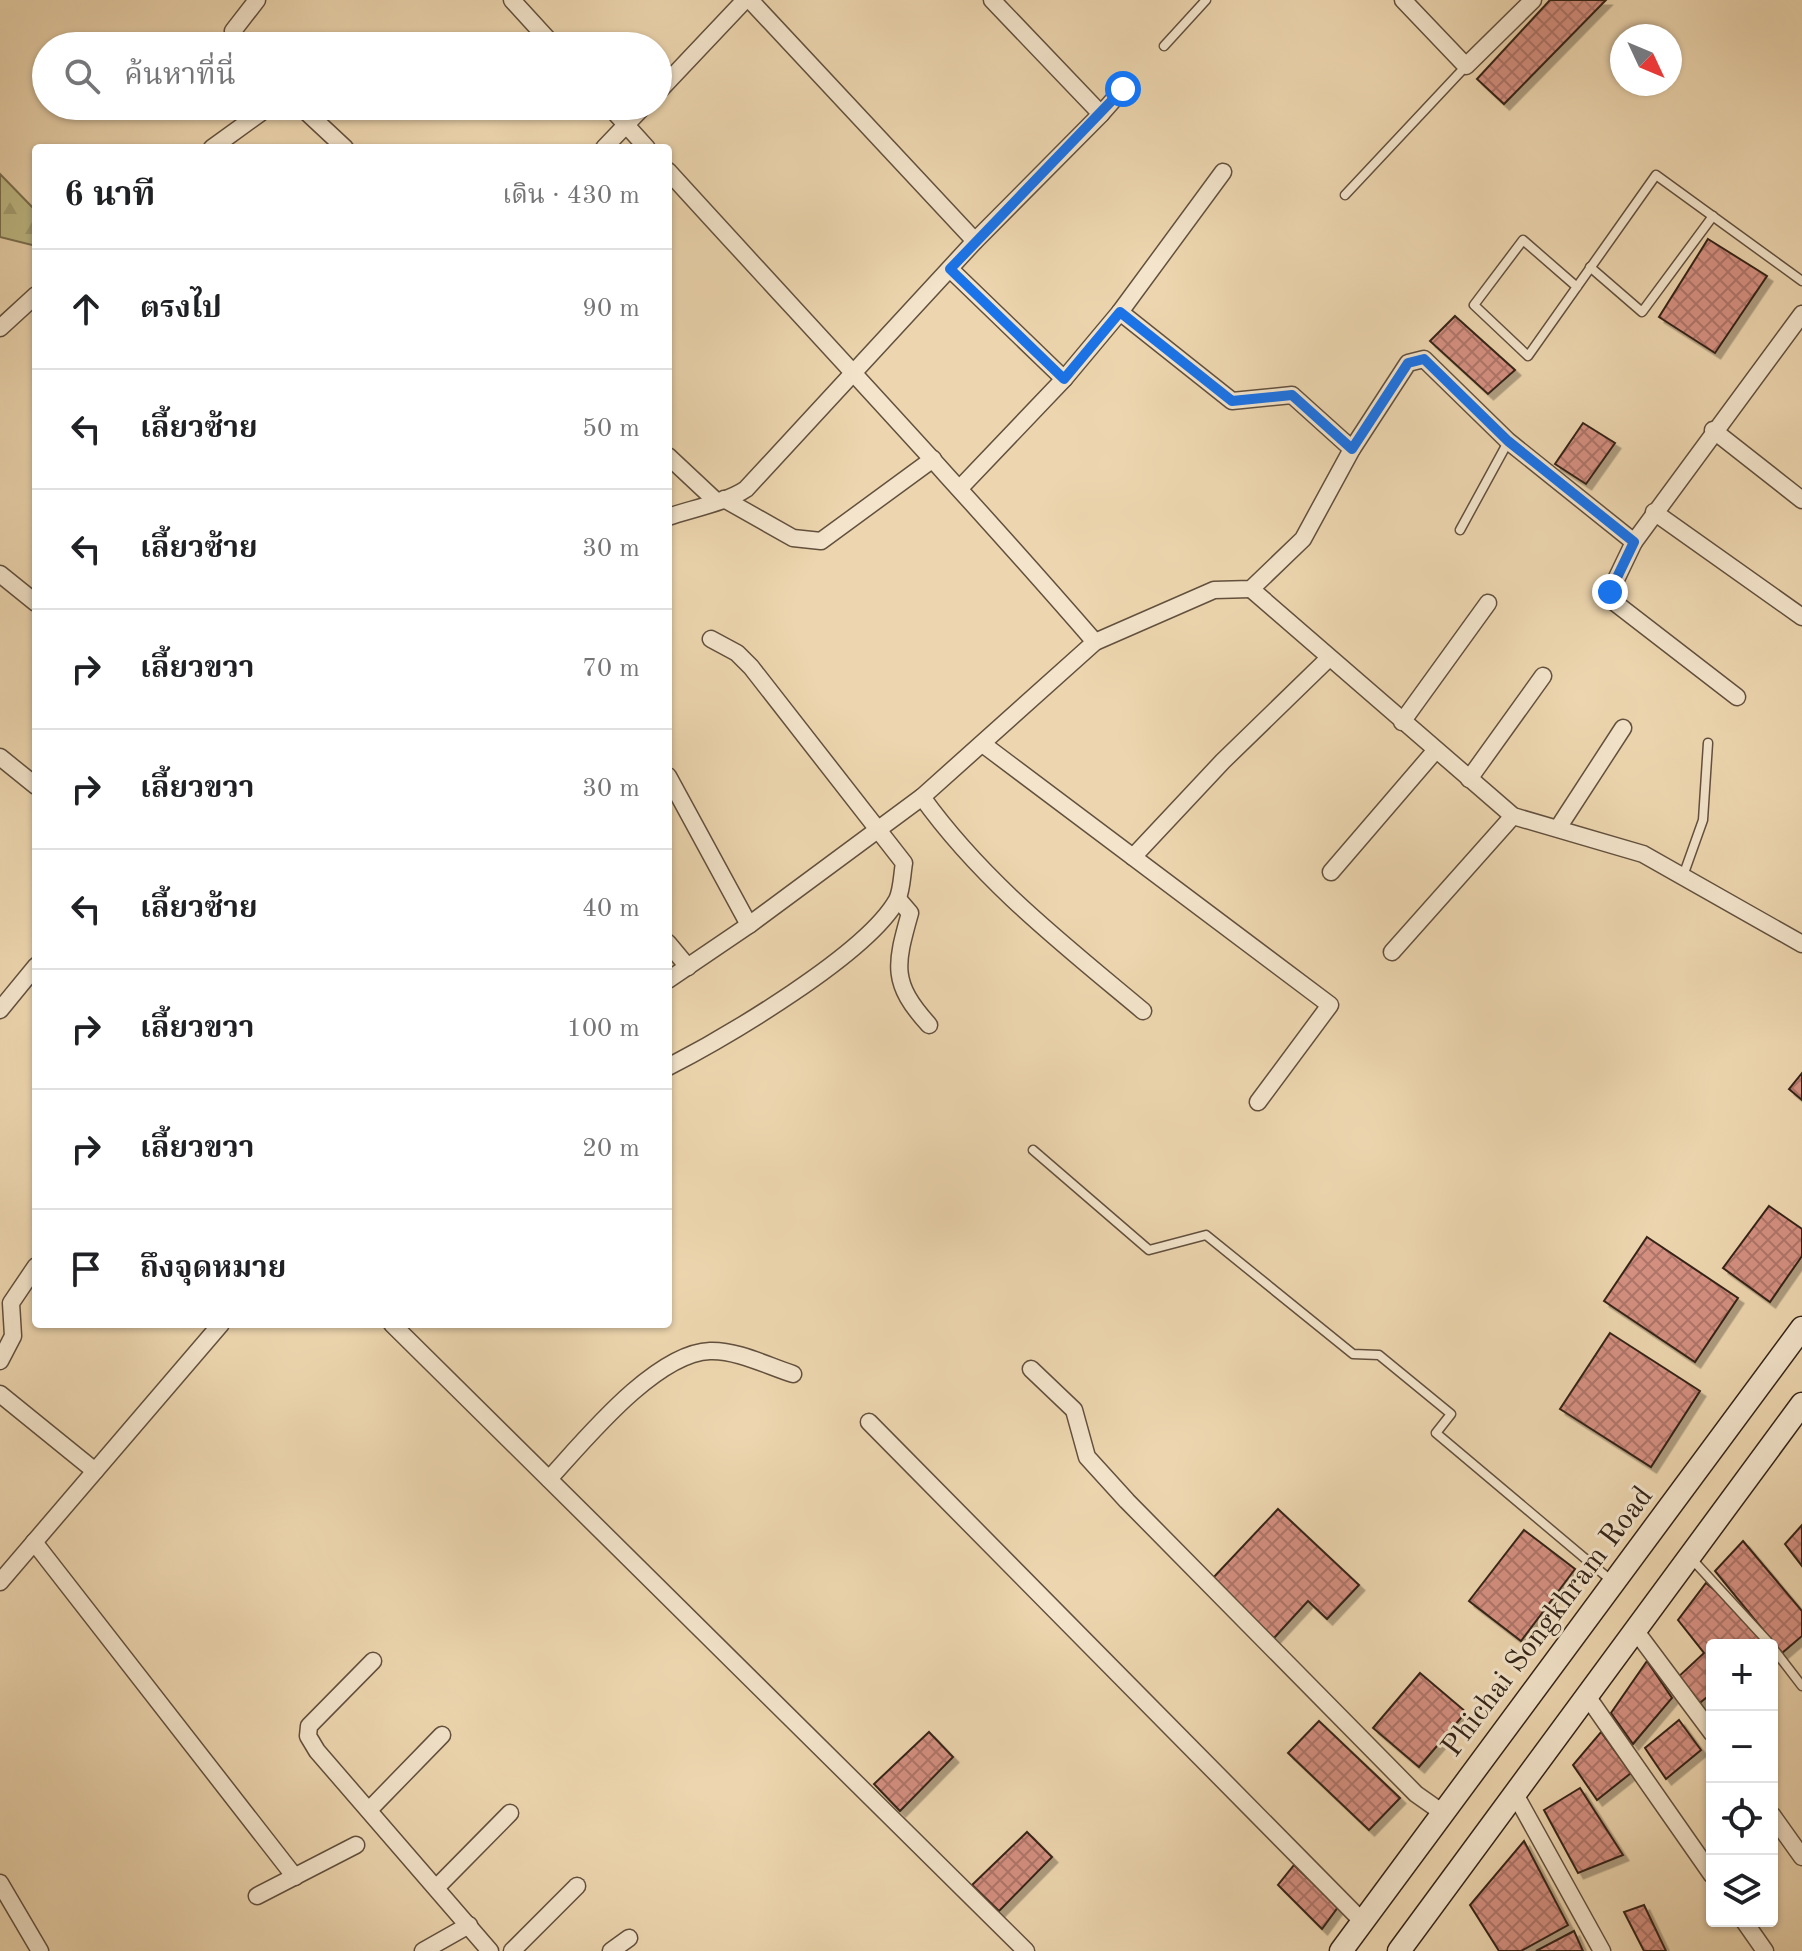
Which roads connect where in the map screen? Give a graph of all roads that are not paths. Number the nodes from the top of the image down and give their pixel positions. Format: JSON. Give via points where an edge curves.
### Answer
{"nodes":[{"id":1,"x":257,"y":0,"type":"edge"},
{"id":2,"x":512,"y":0,"type":"edge"},
{"id":3,"x":748,"y":0,"type":"edge"},
{"id":4,"x":992,"y":0,"type":"edge"},
{"id":5,"x":1206,"y":0,"type":"edge"},
{"id":6,"x":1403,"y":0,"type":"edge"},
{"id":7,"x":1533,"y":0,"type":"edge"},
{"id":8,"x":233,"y":32,"type":"edge"},
{"id":9,"x":541,"y":32,"type":"edge"},
{"id":10,"x":1164,"y":46,"type":"dead end"},
{"id":11,"x":1466,"y":66,"type":"junction"},
{"id":12,"x":672,"y":78,"type":"edge"},
{"id":13,"x":1123,"y":89,"type":"dead end"},
{"id":14,"x":1101,"y":114,"type":"junction"},
{"id":15,"x":251,"y":120,"type":"edge"},
{"id":16,"x":315,"y":120,"type":"edge"},
{"id":17,"x":622,"y":120,"type":"edge"},
{"id":18,"x":631,"y":120,"type":"edge"},
{"id":19,"x":626,"y":125,"type":"junction"},
{"id":20,"x":218,"y":144,"type":"edge"},
{"id":21,"x":341,"y":144,"type":"edge"},
{"id":22,"x":608,"y":144,"type":"edge"},
{"id":23,"x":643,"y":144,"type":"edge"},
{"id":24,"x":1223,"y":172,"type":"dead end"},
{"id":25,"x":672,"y":175,"type":"edge"},
{"id":26,"x":1345,"y":195,"type":"dead end"},
{"id":27,"x":1713,"y":216,"type":"junction"},
{"id":28,"x":975,"y":241,"type":"junction"},
{"id":29,"x":1590,"y":267,"type":"junction"},
{"id":30,"x":950,"y":269,"type":"junction"},
{"id":31,"x":1802,"y":281,"type":"edge"},
{"id":32,"x":1577,"y":287,"type":"junction"},
{"id":33,"x":32,"y":299,"type":"edge"},
{"id":34,"x":1120,"y":312,"type":"junction"},
{"id":35,"x":1802,"y":314,"type":"edge"},
{"id":36,"x":0,"y":328,"type":"edge"},
{"id":37,"x":851,"y":373,"type":"junction"},
{"id":38,"x":1064,"y":379,"type":"junction"},
{"id":39,"x":1713,"y":430,"type":"junction"},
{"id":40,"x":1508,"y":441,"type":"junction"},
{"id":41,"x":1352,"y":449,"type":"junction"},
{"id":42,"x":672,"y":459,"type":"edge"},
{"id":43,"x":933,"y":459,"type":"junction"},
{"id":44,"x":961,"y":487,"type":"junction"},
{"id":45,"x":720,"y":499,"type":"junction"},
{"id":46,"x":1802,"y":500,"type":"edge"},
{"id":47,"x":1654,"y":512,"type":"junction"},
{"id":48,"x":672,"y":516,"type":"edge"},
{"id":49,"x":1460,"y":530,"type":"dead end"},
{"id":50,"x":1634,"y":542,"type":"junction"},
{"id":51,"x":0,"y":574,"type":"edge"},
{"id":52,"x":1251,"y":589,"type":"junction"},
{"id":53,"x":32,"y":600,"type":"edge"},
{"id":54,"x":1488,"y":603,"type":"dead end"},
{"id":55,"x":1802,"y":617,"type":"edge"},
{"id":56,"x":711,"y":639,"type":"dead end"},
{"id":57,"x":1095,"y":642,"type":"junction"},
{"id":58,"x":1329,"y":658,"type":"junction"},
{"id":59,"x":1543,"y":676,"type":"dead end"},
{"id":60,"x":1737,"y":697,"type":"dead end"},
{"id":61,"x":1402,"y":722,"type":"junction"},
{"id":62,"x":1623,"y":728,"type":"dead end"},
{"id":63,"x":1708,"y":743,"type":"dead end"},
{"id":64,"x":984,"y":745,"type":"junction"},
{"id":65,"x":1435,"y":751,"type":"junction"},
{"id":66,"x":0,"y":757,"type":"edge"},
{"id":67,"x":1469,"y":779,"type":"junction"},
{"id":68,"x":32,"y":783,"type":"edge"},
{"id":69,"x":672,"y":783,"type":"edge"},
{"id":70,"x":922,"y":797,"type":"junction"},
{"id":71,"x":1513,"y":816,"type":"junction"},
{"id":72,"x":1558,"y":828,"type":"junction"},
{"id":73,"x":878,"y":831,"type":"junction"},
{"id":74,"x":1133,"y":857,"type":"junction"},
{"id":75,"x":1331,"y":872,"type":"dead end"},
{"id":76,"x":1683,"y":877,"type":"junction"},
{"id":77,"x":898,"y":899,"type":"junction"},
{"id":78,"x":749,"y":925,"type":"junction"},
{"id":79,"x":1802,"y":944,"type":"edge"},
{"id":80,"x":672,"y":948,"type":"edge"},
{"id":81,"x":1392,"y":952,"type":"dead end"},
{"id":82,"x":688,"y":967,"type":"junction"},
{"id":83,"x":32,"y":971,"type":"edge"},
{"id":84,"x":672,"y":977,"type":"edge"},
{"id":85,"x":0,"y":1010,"type":"edge"},
{"id":86,"x":1143,"y":1011,"type":"dead end"},
{"id":87,"x":929,"y":1025,"type":"dead end"},
{"id":88,"x":672,"y":1065,"type":"edge"},
{"id":89,"x":1258,"y":1102,"type":"dead end"},
{"id":90,"x":1033,"y":1150,"type":"dead end"},
{"id":91,"x":32,"y":1272,"type":"edge"},
{"id":92,"x":218,"y":1328,"type":"edge"},
{"id":93,"x":396,"y":1328,"type":"edge"},
{"id":94,"x":1802,"y":1328,"type":"edge"},
{"id":95,"x":0,"y":1361,"type":"edge"},
{"id":96,"x":1031,"y":1369,"type":"dead end"},
{"id":97,"x":793,"y":1374,"type":"dead end"},
{"id":98,"x":0,"y":1394,"type":"edge"},
{"id":99,"x":1802,"y":1404,"type":"edge"},
{"id":100,"x":869,"y":1422,"type":"dead end"},
{"id":101,"x":95,"y":1471,"type":"junction"},
{"id":102,"x":549,"y":1479,"type":"junction"},
{"id":103,"x":34,"y":1542,"type":"junction"},
{"id":104,"x":1689,"y":1557,"type":"junction"},
{"id":105,"x":0,"y":1582,"type":"edge"},
{"id":106,"x":1615,"y":1583,"type":"junction"},
{"id":107,"x":1635,"y":1630,"type":"junction"},
{"id":108,"x":1765,"y":1639,"type":"edge"},
{"id":109,"x":1778,"y":1655,"type":"edge"},
{"id":110,"x":373,"y":1661,"type":"dead end"},
{"id":111,"x":1802,"y":1686,"type":"edge"},
{"id":112,"x":1587,"y":1696,"type":"junction"},
{"id":113,"x":1706,"y":1725,"type":"edge"},
{"id":114,"x":442,"y":1735,"type":"dead end"},
{"id":115,"x":1515,"y":1794,"type":"junction"},
{"id":116,"x":369,"y":1810,"type":"junction"},
{"id":117,"x":510,"y":1813,"type":"dead end"},
{"id":118,"x":1443,"y":1813,"type":"junction"},
{"id":119,"x":1778,"y":1823,"type":"edge"},
{"id":120,"x":356,"y":1845,"type":"dead end"},
{"id":121,"x":1802,"y":1857,"type":"edge"},
{"id":122,"x":1706,"y":1866,"type":"edge"},
{"id":123,"x":295,"y":1877,"type":"junction"},
{"id":124,"x":0,"y":1883,"type":"edge"},
{"id":125,"x":577,"y":1886,"type":"dead end"},
{"id":126,"x":437,"y":1887,"type":"junction"},
{"id":127,"x":257,"y":1896,"type":"dead end"},
{"id":128,"x":1363,"y":1922,"type":"junction"},
{"id":129,"x":469,"y":1925,"type":"junction"},
{"id":130,"x":1748,"y":1927,"type":"edge"},
{"id":131,"x":629,"y":1938,"type":"dead end"},
{"id":132,"x":40,"y":1951,"type":"edge"},
{"id":133,"x":423,"y":1951,"type":"edge"},
{"id":134,"x":490,"y":1951,"type":"edge"},
{"id":135,"x":512,"y":1951,"type":"edge"},
{"id":136,"x":611,"y":1951,"type":"edge"},
{"id":137,"x":1026,"y":1951,"type":"edge"},
{"id":138,"x":1341,"y":1951,"type":"edge"},
{"id":139,"x":1399,"y":1951,"type":"edge"},
{"id":140,"x":1602,"y":1951,"type":"edge"},
{"id":141,"x":1765,"y":1951,"type":"edge"}],
"edges":[{"from":1,"to":8,"type":"street"},
{"from":2,"to":9,"type":"street"},
{"from":3,"to":12,"type":"street"},
{"from":3,"to":28,"type":"street"},
{"from":4,"to":14,"type":"street"},
{"from":5,"to":10,"type":"lane"},
{"from":6,"to":11,"type":"street"},
{"from":7,"to":11,"type":"street"},
{"from":11,"to":26,"type":"lane"},
{"from":13,"to":14,"type":"street"},
{"from":14,"to":28,"type":"street"},
{"from":15,"to":20,"type":"street"},
{"from":16,"to":21,"type":"street"},
{"from":17,"to":19,"type":"street"},
{"from":18,"to":19,"type":"street"},
{"from":19,"to":22,"type":"street"},
{"from":19,"to":23,"type":"street"},
{"from":24,"to":34,"type":"street"},
{"from":25,"to":37,"type":"street"},
{"from":27,"to":29,"type":"lane","via":[[1656,175]]},
{"from":27,"to":29,"type":"lane","via":[[1642,312]]},
{"from":27,"to":31,"type":"lane"},
{"from":28,"to":30,"type":"street"},
{"from":29,"to":32,"type":"lane"},
{"from":30,"to":37,"type":"street"},
{"from":30,"to":38,"type":"street"},
{"from":32,"to":32,"type":"lane","via":[[1523,240],[1474,305],[1528,356]]},
{"from":33,"to":36,"type":"street"},
{"from":34,"to":38,"type":"street"},
{"from":34,"to":41,"type":"street","via":[[1232,401],[1292,395]]},
{"from":35,"to":39,"type":"street"},
{"from":37,"to":43,"type":"street"},
{"from":37,"to":45,"type":"street","via":[[746,489]]},
{"from":38,"to":44,"type":"street"},
{"from":39,"to":46,"type":"street"},
{"from":39,"to":47,"type":"street"},
{"from":40,"to":41,"type":"street","via":[[1424,359],[1408,363]]},
{"from":40,"to":49,"type":"lane"},
{"from":40,"to":50,"type":"street"},
{"from":41,"to":52,"type":"street","via":[[1303,539]]},
{"from":42,"to":45,"type":"street"},
{"from":43,"to":44,"type":"street"},
{"from":43,"to":45,"type":"street","via":[[821,541],[793,538]]},
{"from":44,"to":57,"type":"street"},
{"from":45,"to":48,"type":"street"},
{"from":47,"to":50,"type":"street"},
{"from":47,"to":55,"type":"street"},
{"from":50,"to":60,"type":"street","via":[[1610,592],[1614,602]]},
{"from":51,"to":53,"type":"street"},
{"from":52,"to":57,"type":"street","via":[[1214,590]]},
{"from":52,"to":58,"type":"street"},
{"from":54,"to":61,"type":"street"},
{"from":56,"to":73,"type":"street","via":[[751,667]]},
{"from":57,"to":64,"type":"street"},
{"from":58,"to":61,"type":"street"},
{"from":58,"to":74,"type":"street"},
{"from":59,"to":67,"type":"street"},
{"from":61,"to":65,"type":"street"},
{"from":62,"to":72,"type":"street"},
{"from":63,"to":76,"type":"lane","via":[[1703,820]]},
{"from":64,"to":70,"type":"street"},
{"from":64,"to":74,"type":"street"},
{"from":65,"to":67,"type":"street"},
{"from":65,"to":75,"type":"street"},
{"from":66,"to":68,"type":"street"},
{"from":67,"to":71,"type":"street"},
{"from":69,"to":78,"type":"street"},
{"from":70,"to":73,"type":"street"},
{"from":70,"to":86,"type":"street","via":[[972,862],[1009,898]]},
{"from":71,"to":72,"type":"street"},
{"from":71,"to":81,"type":"street"},
{"from":72,"to":76,"type":"street","via":[[1643,854]]},
{"from":73,"to":77,"type":"street","via":[[904,863]]},
{"from":73,"to":78,"type":"street"},
{"from":74,"to":89,"type":"street","via":[[1330,1005]]},
{"from":76,"to":79,"type":"street"},
{"from":77,"to":87,"type":"street","via":[[910,913],[897,964],[907,1000]]},
{"from":77,"to":88,"type":"street","via":[[869,933],[814,979]]},
{"from":78,"to":82,"type":"street"},
{"from":80,"to":82,"type":"street"},
{"from":82,"to":84,"type":"street"},
{"from":83,"to":85,"type":"street"},
{"from":90,"to":106,"type":"lane","via":[[1149,1250],[1206,1235],[1353,1354],[1379,1355],[1451,1414],[1436,1433]]},
{"from":91,"to":95,"type":"street","via":[[11,1303],[13,1336]]},
{"from":92,"to":101,"type":"street"},
{"from":93,"to":102,"type":"street"},
{"from":94,"to":106,"type":"main road","name":"Phichai Songkhram Road"},
{"from":96,"to":118,"type":"street","via":[[1074,1410],[1087,1457],[1127,1501],[1416,1794]]},
{"from":97,"to":102,"type":"street","via":[[726,1352],[708,1350],[681,1360],[633,1391]]},
{"from":98,"to":101,"type":"street"},
{"from":99,"to":104,"type":"main road"},
{"from":100,"to":128,"type":"street"},
{"from":101,"to":103,"type":"street"},
{"from":102,"to":137,"type":"street"},
{"from":103,"to":105,"type":"street"},
{"from":103,"to":123,"type":"street"},
{"from":104,"to":107,"type":"main road"},
{"from":104,"to":108,"type":"lane"},
{"from":106,"to":118,"type":"main road","name":"Phichai Songkhram Road"},
{"from":107,"to":112,"type":"main road"},
{"from":107,"to":113,"type":"street"},
{"from":109,"to":111,"type":"lane"},
{"from":110,"to":116,"type":"street","via":[[309,1726],[308,1736]]},
{"from":112,"to":115,"type":"main road"},
{"from":112,"to":122,"type":"street"},
{"from":114,"to":116,"type":"street"},
{"from":115,"to":139,"type":"main road"},
{"from":115,"to":140,"type":"street"},
{"from":116,"to":126,"type":"street"},
{"from":117,"to":126,"type":"street"},
{"from":118,"to":128,"type":"main road","name":"Phichai Songkhram Road"},
{"from":119,"to":121,"type":"street"},
{"from":120,"to":123,"type":"street"},
{"from":123,"to":127,"type":"street"},
{"from":124,"to":132,"type":"street"},
{"from":125,"to":135,"type":"street"},
{"from":126,"to":129,"type":"street"},
{"from":128,"to":138,"type":"main road","name":"Phichai Songkhram Road"},
{"from":129,"to":133,"type":"street"},
{"from":129,"to":134,"type":"street"},
{"from":130,"to":141,"type":"street"},
{"from":131,"to":136,"type":"street"}]}
